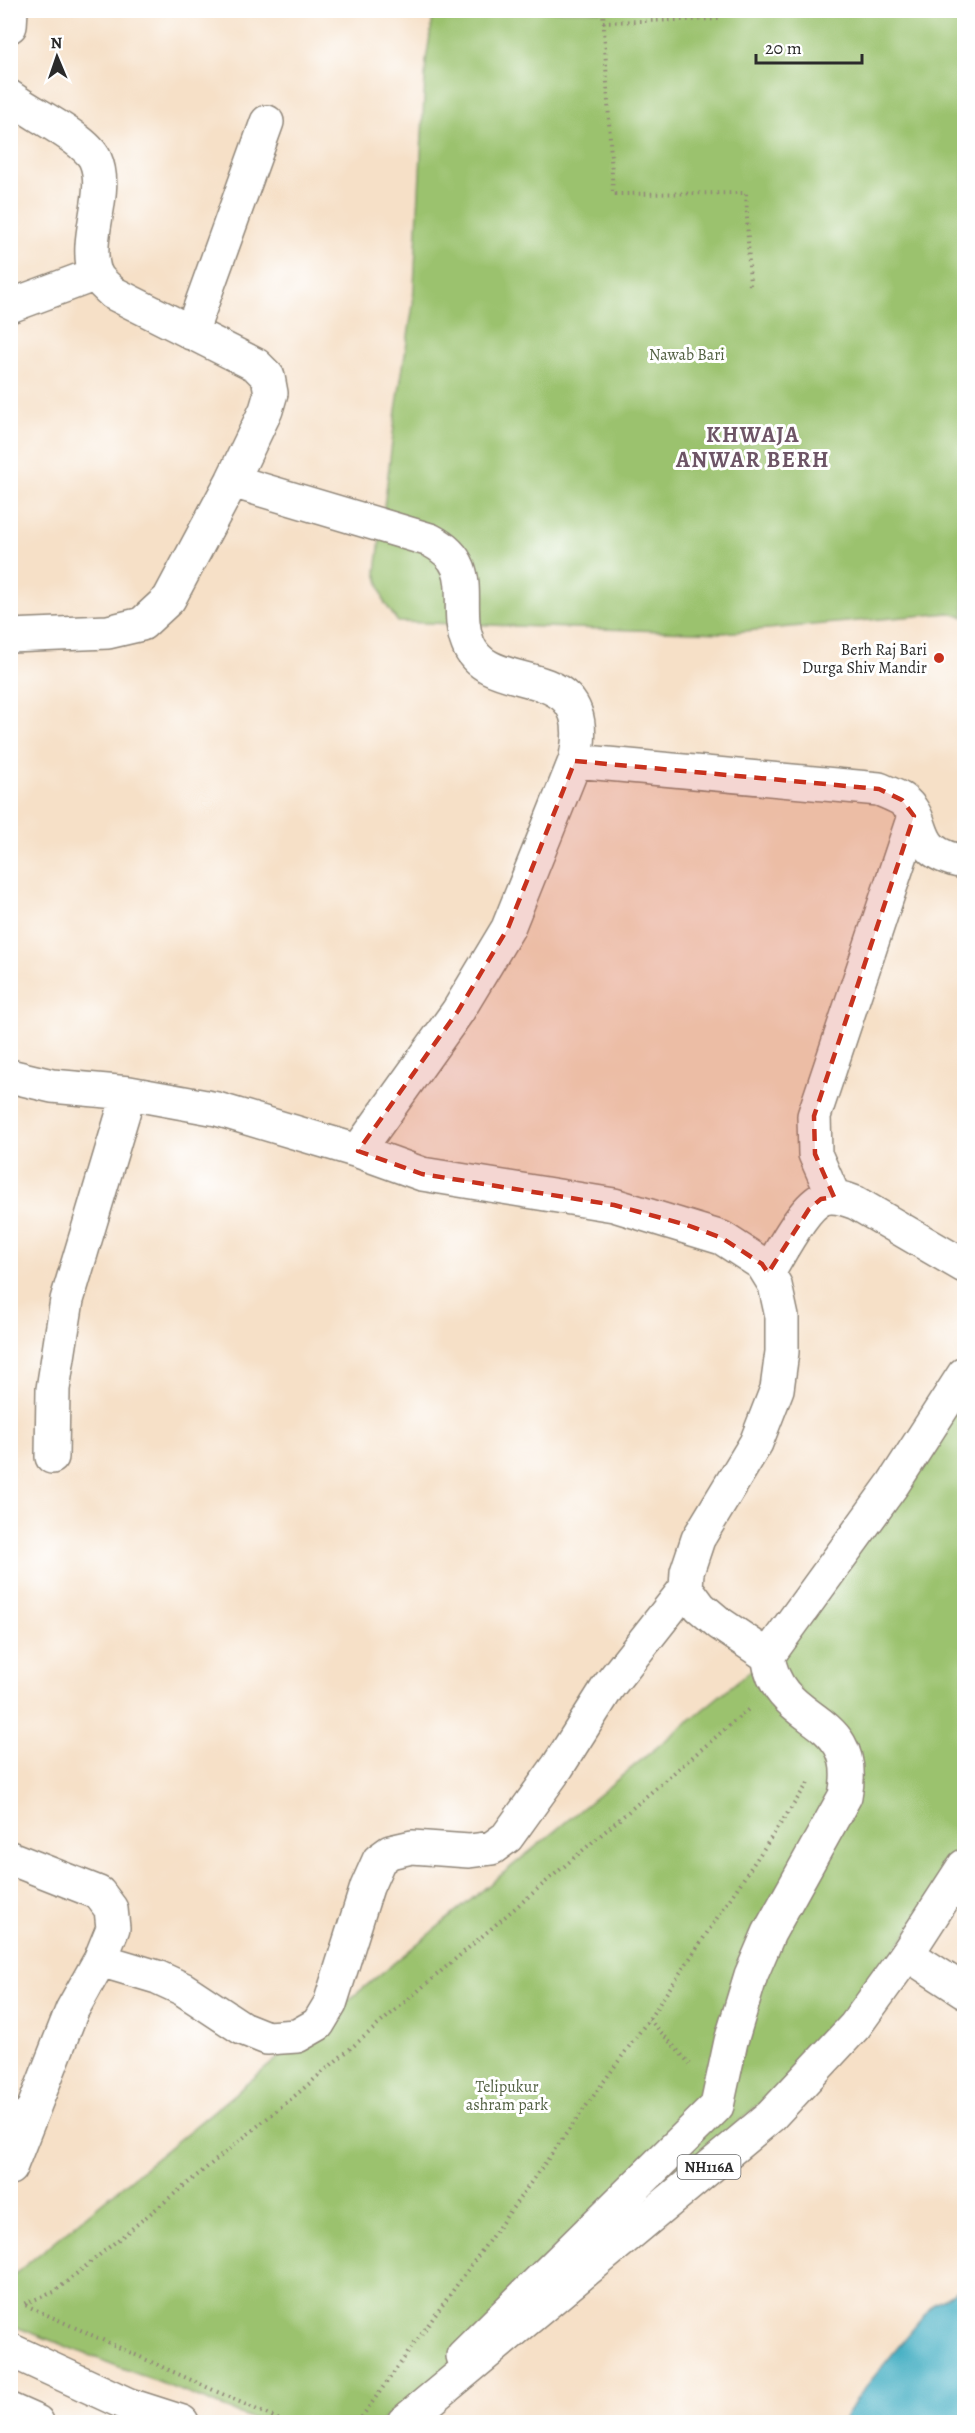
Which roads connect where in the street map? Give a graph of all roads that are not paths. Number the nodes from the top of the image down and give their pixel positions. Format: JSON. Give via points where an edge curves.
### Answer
{"nodes":[{"id":1,"x":11,"y":10,"type":"edge"},
{"id":2,"x":10,"y":26,"type":"edge"},
{"id":3,"x":10,"y":98,"type":"edge"},
{"id":4,"x":267,"y":122,"type":"dead end"},
{"id":5,"x":96,"y":274,"type":"junction"},
{"id":6,"x":10,"y":306,"type":"edge"},
{"id":7,"x":191,"y":333,"type":"junction"},
{"id":8,"x":232,"y":481,"type":"junction"},
{"id":9,"x":10,"y":636,"type":"edge"},
{"id":10,"x":575,"y":761,"type":"junction"},
{"id":11,"x":914,"y":816,"type":"junction"},
{"id":12,"x":964,"y":862,"type":"edge"},
{"id":13,"x":10,"y":1076,"type":"edge"},
{"id":14,"x":129,"y":1093,"type":"junction"},
{"id":15,"x":358,"y":1151,"type":"junction"},
{"id":16,"x":834,"y":1197,"type":"junction"},
{"id":17,"x":964,"y":1266,"type":"edge"},
{"id":18,"x":768,"y":1274,"type":"junction"},
{"id":19,"x":964,"y":1374,"type":"edge"},
{"id":20,"x":52,"y":1457,"type":"dead end"},
{"id":21,"x":687,"y":1588,"type":"junction"},
{"id":22,"x":768,"y":1656,"type":"junction"},
{"id":23,"x":10,"y":1858,"type":"edge"},
{"id":24,"x":964,"y":1866,"type":"edge"},
{"id":25,"x":908,"y":1954,"type":"junction"},
{"id":26,"x":100,"y":1960,"type":"junction"},
{"id":27,"x":964,"y":1990,"type":"edge"},
{"id":28,"x":19,"y":2121,"type":"edge"},
{"id":29,"x":10,"y":2168,"type":"edge"},
{"id":30,"x":10,"y":2350,"type":"edge"},
{"id":31,"x":10,"y":2410,"type":"edge"},
{"id":32,"x":37,"y":2422,"type":"edge"},
{"id":33,"x":182,"y":2422,"type":"edge"},
{"id":34,"x":396,"y":2422,"type":"edge"},
{"id":35,"x":404,"y":2422,"type":"edge"}],
"edges":[{"from":1,"to":2,"type":"main road"},
{"from":3,"to":5,"type":"main road","via":[[84,146],[95,159],[99,179],[91,243]]},
{"from":4,"to":7,"type":"main road"},
{"from":5,"to":6,"type":"main road"},
{"from":5,"to":7,"type":"main road","via":[[113,293]]},
{"from":7,"to":8,"type":"main road","via":[[256,365],[268,377],[271,393],[266,410]]},
{"from":8,"to":9,"type":"main road","via":[[169,598],[142,624],[108,632]]},
{"from":8,"to":10,"type":"main road","via":[[445,547],[460,571],[465,637],[471,654],[488,666],[549,687],[571,702],[581,738]]},
{"from":10,"to":11,"type":"main road","via":[[879,789],[902,800]]},
{"from":10,"to":15,"type":"main road","via":[[508,928],[458,1011]]},
{"from":11,"to":12,"type":"main road","via":[[923,841],[943,858]]},
{"from":11,"to":16,"type":"main road","via":[[814,1116],[815,1154]]},
{"from":13,"to":14,"type":"main road","via":[[52,1086]]},
{"from":14,"to":15,"type":"main road","via":[[217,1109]]},
{"from":14,"to":20,"type":"main road","via":[[67,1300],[53,1389]]},
{"from":15,"to":18,"type":"main road","via":[[422,1174],[614,1205],[687,1225],[722,1238],[762,1264]]},
{"from":16,"to":17,"type":"main road","via":[[866,1208]]},
{"from":16,"to":18,"type":"main road","via":[[821,1199],[809,1209]]},
{"from":18,"to":21,"type":"main road","via":[[775,1285],[782,1317],[777,1389],[756,1443],[698,1539],[687,1572]]},
{"from":19,"to":22,"type":"main road","via":[[893,1484]]},
{"from":21,"to":22,"type":"main road","via":[[700,1607],[719,1623]]},
{"from":21,"to":26,"type":"main road","via":[[608,1688],[507,1838],[492,1848],[469,1851],[412,1847],[390,1852],[379,1860],[330,2004],[318,2024],[297,2036],[267,2038],[242,2028],[183,1989]]},
{"from":22,"to":34,"type":"main road","via":[[775,1685],[839,1740],[846,1753],[848,1780],[845,1796],[769,1933],[751,1975],[717,2106]]},
{"from":23,"to":26,"type":"main road","via":[[99,1893],[111,1909],[113,1928]]},
{"from":24,"to":25,"type":"main road","number":"NH116A"},
{"from":25,"to":27,"type":"main road"},
{"from":25,"to":35,"type":"main road","number":"NH116A","via":[[855,2026],[771,2116]]},
{"from":26,"to":28,"type":"main road"},
{"from":28,"to":29,"type":"main road"},
{"from":30,"to":33,"type":"main road","via":[[129,2405]]},
{"from":31,"to":32,"type":"main road"}]}
